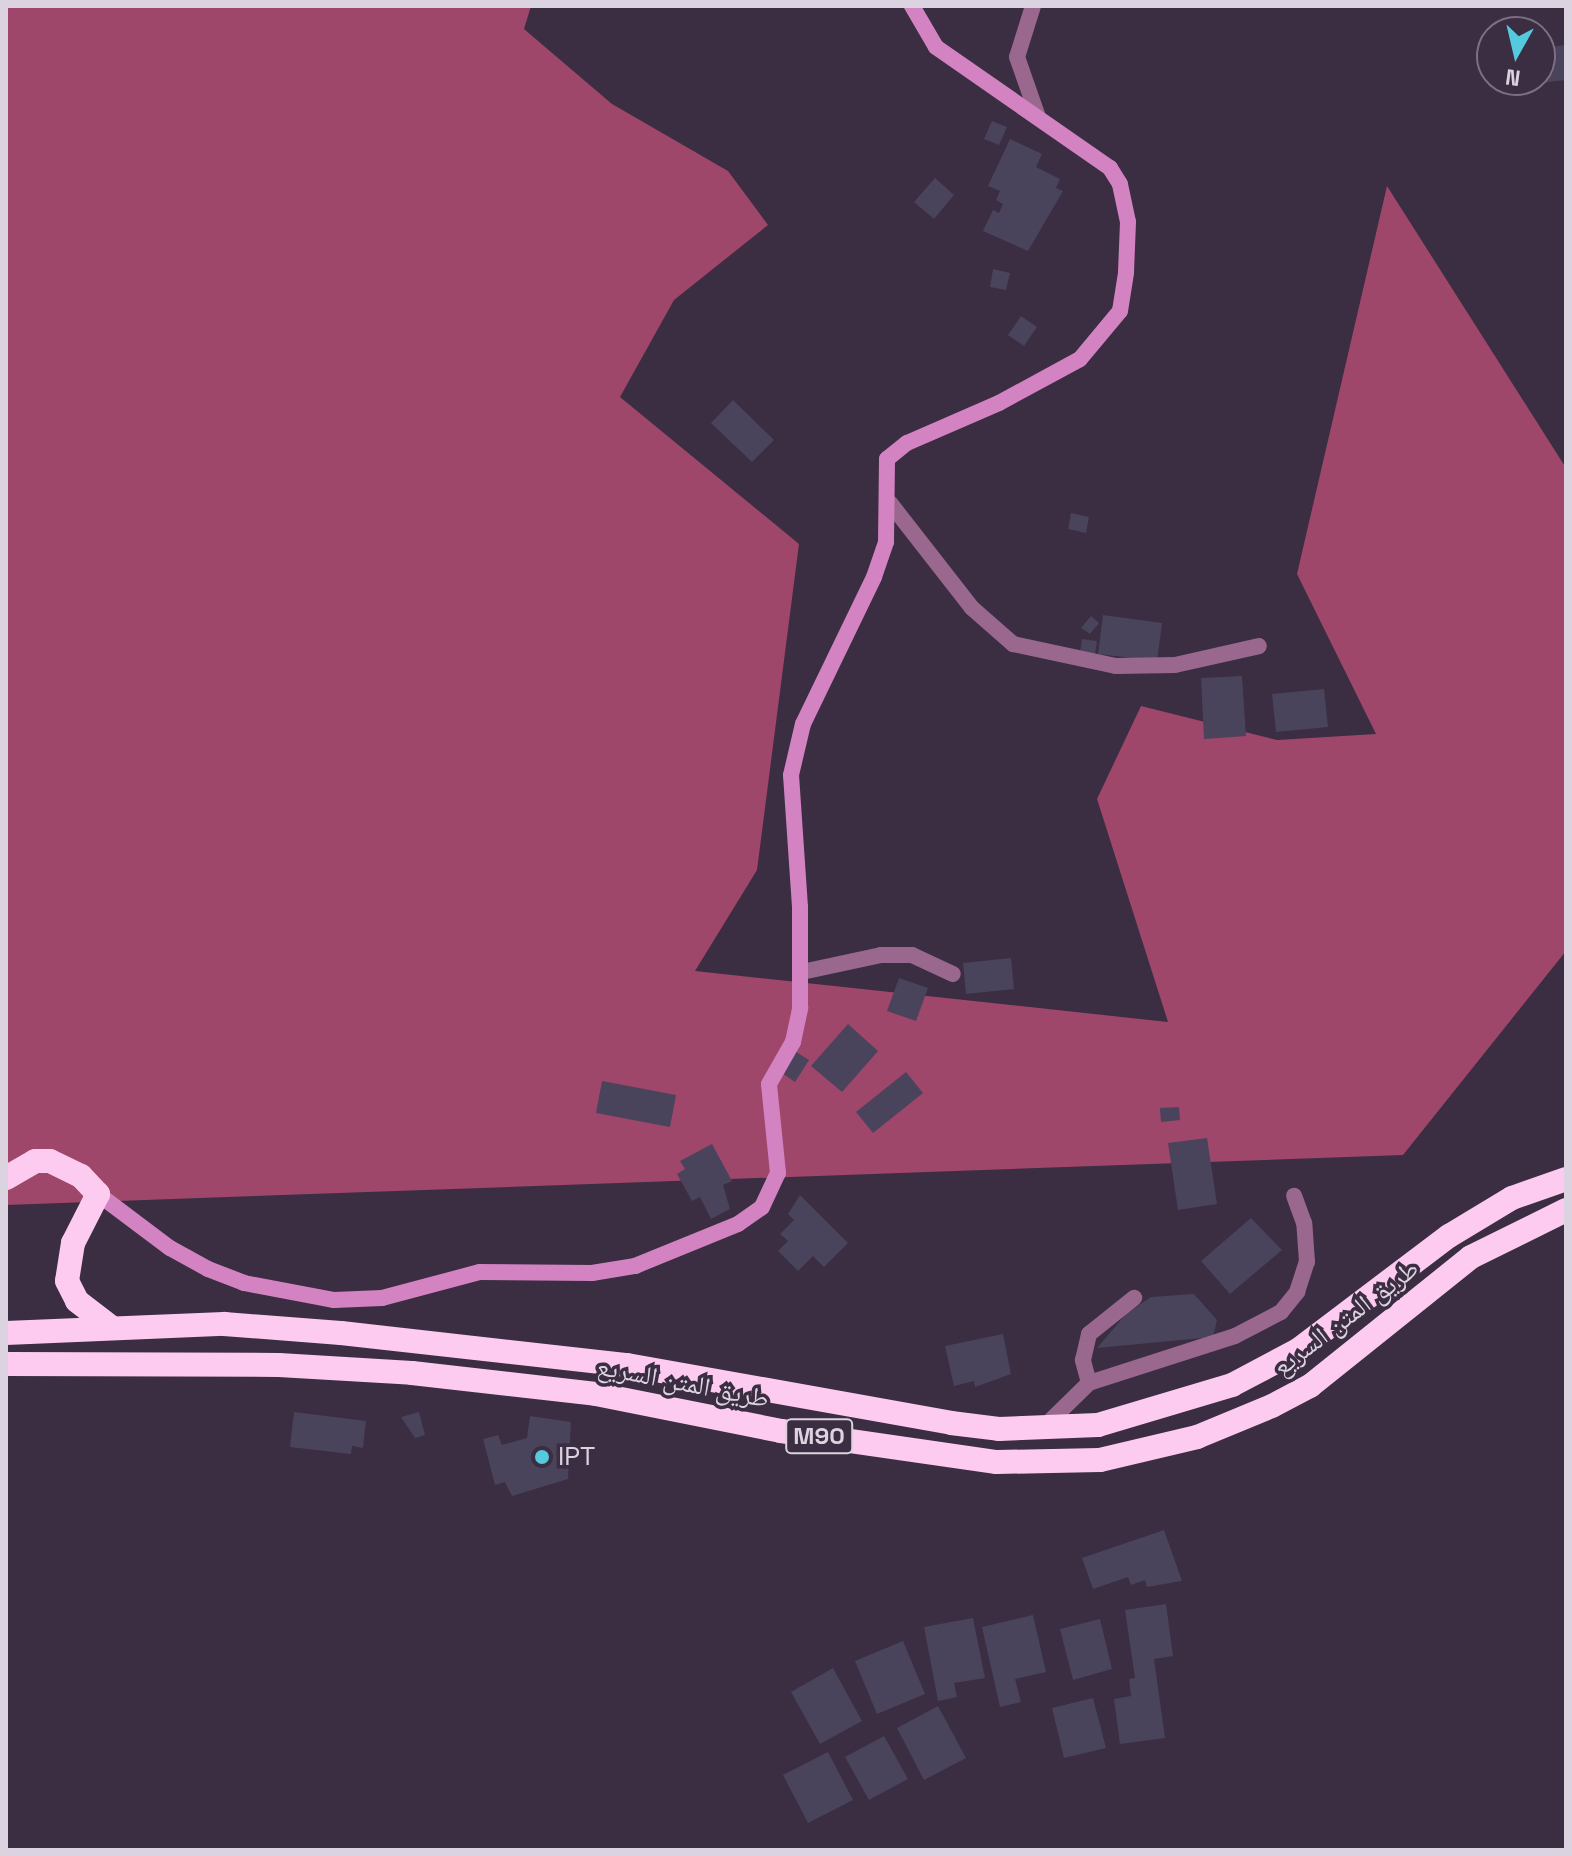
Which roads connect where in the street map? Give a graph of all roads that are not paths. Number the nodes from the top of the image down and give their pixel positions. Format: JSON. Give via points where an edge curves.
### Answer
{"nodes":[{"id":1,"x":912,"y":6,"type":"edge"},
{"id":2,"x":1033,"y":6,"type":"edge"},
{"id":3,"x":1037,"y":114,"type":"junction"},
{"id":4,"x":890,"y":503,"type":"junction"},
{"id":5,"x":1259,"y":646,"type":"dead end"},
{"id":6,"x":802,"y":972,"type":"junction"},
{"id":7,"x":953,"y":974,"type":"dead end"},
{"id":8,"x":6,"y":1178,"type":"edge"},
{"id":9,"x":1566,"y":1179,"type":"edge"},
{"id":10,"x":98,"y":1194,"type":"junction"},
{"id":11,"x":1294,"y":1196,"type":"dead end"},
{"id":12,"x":1566,"y":1210,"type":"edge"},
{"id":13,"x":1134,"y":1298,"type":"dead end"},
{"id":14,"x":112,"y":1328,"type":"junction"},
{"id":15,"x":6,"y":1333,"type":"edge"},
{"id":16,"x":6,"y":1364,"type":"edge"},
{"id":17,"x":1089,"y":1383,"type":"junction"},
{"id":18,"x":1042,"y":1429,"type":"junction"}],
"edges":[{"from":1,"to":3,"type":"street","via":[[936,47]]},
{"from":2,"to":3,"type":"street","via":[[1017,57]]},
{"from":3,"to":4,"type":"street","via":[[1110,168],[1120,184],[1128,222],[1120,311],[1080,359],[892,452],[886,469]]},
{"from":4,"to":5,"type":"street","via":[[972,608],[1013,644],[1116,666],[1175,665]]},
{"from":4,"to":6,"type":"street","via":[[874,577],[803,724],[791,775]]},
{"from":6,"to":7,"type":"street","via":[[881,955],[912,955]]},
{"from":6,"to":10,"type":"street","via":[[797,1030],[769,1084],[778,1173],[773,1190],[762,1207],[738,1224],[635,1266],[592,1273],[480,1272],[382,1298],[334,1300],[244,1283],[208,1269],[170,1248]]},
{"from":8,"to":10,"type":"highway","via":[[35,1161],[50,1161],[81,1176]]},
{"from":9,"to":18,"type":"highway","name":"طريق المتن السريع","number":"M90","via":[[1512,1198],[1449,1236],[1298,1350],[1232,1385],[1142,1415]]},
{"from":10,"to":14,"type":"highway","via":[[73,1243],[67,1281],[77,1301]]},
{"from":11,"to":17,"type":"street","via":[[1304,1223],[1307,1262],[1297,1292],[1281,1312],[1235,1336]]},
{"from":12,"to":16,"type":"highway","name":"طريق المتن السريع","number":"M90","via":[[1471,1257],[1310,1386],[1197,1437],[1100,1460],[997,1462],[781,1431],[596,1394],[412,1373],[279,1365]]},
{"from":13,"to":17,"type":"street","via":[[1089,1334],[1083,1360]]},
{"from":14,"to":15,"type":"highway","name":"طريق المتن السريع","number":"M90"},
{"from":14,"to":18,"type":"highway","name":"طريق المتن السريع","number":"M90","via":[[272,1327],[583,1358],[897,1415],[999,1429]]},
{"from":17,"to":18,"type":"street"}]}
